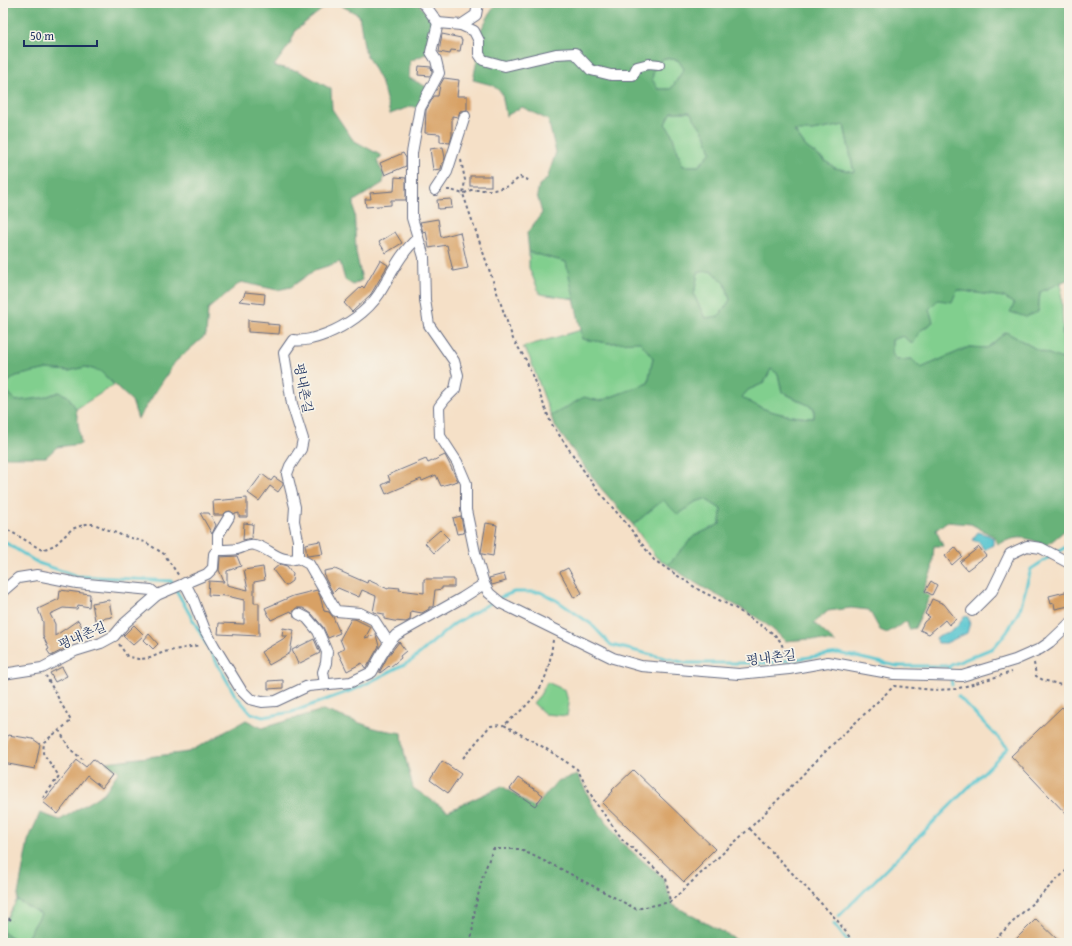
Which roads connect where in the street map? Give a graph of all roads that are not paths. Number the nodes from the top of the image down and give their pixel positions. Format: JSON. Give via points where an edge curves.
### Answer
{"nodes":[{"id":1,"x":422,"y":3,"type":"edge"},
{"id":2,"x":478,"y":3,"type":"edge"},
{"id":3,"x":438,"y":23,"type":"junction"},
{"id":4,"x":461,"y":25,"type":"junction"},
{"id":5,"x":659,"y":65,"type":"dead end"},
{"id":6,"x":465,"y":116,"type":"dead end"},
{"id":7,"x":435,"y":190,"type":"road end"},
{"id":8,"x":418,"y":238,"type":"junction"},
{"id":9,"x":229,"y":517,"type":"dead end"},
{"id":10,"x":218,"y":550,"type":"junction"},
{"id":11,"x":298,"y":558,"type":"junction"},
{"id":12,"x":1068,"y":563,"type":"edge"},
{"id":13,"x":183,"y":585,"type":"junction"},
{"id":14,"x":486,"y":589,"type":"junction"},
{"id":15,"x":3,"y":591,"type":"edge"},
{"id":16,"x":162,"y":594,"type":"junction"},
{"id":17,"x":972,"y":611,"type":"dead end"},
{"id":18,"x":299,"y":614,"type":"dead end"},
{"id":19,"x":1069,"y":624,"type":"edge"},
{"id":20,"x":389,"y":642,"type":"junction"},
{"id":21,"x":3,"y":674,"type":"edge"},
{"id":22,"x":325,"y":684,"type":"junction"}],
"edges":[{"from":1,"to":3,"type":"street"},
{"from":2,"to":4,"type":"street","via":[[476,15]]},
{"from":3,"to":4,"type":"street"},
{"from":3,"to":8,"type":"street","via":[[432,52],[439,73],[420,108],[412,153],[412,218]]},
{"from":4,"to":5,"type":"street","via":[[474,31],[479,41],[479,54],[483,60],[505,66],[556,54],[575,53],[591,70],[611,75],[632,75],[637,67]]},
{"from":6,"to":7,"type":"street","via":[[447,172]]},
{"from":8,"to":11,"type":"street","name":"평내촌길","via":[[410,245],[379,294],[351,322],[316,338],[293,340],[284,353],[292,404],[303,439],[287,474],[295,507]]},
{"from":8,"to":14,"type":"street","via":[[424,256],[425,300],[429,325],[454,361],[458,375],[455,389],[439,408],[440,436],[457,462],[466,483],[466,510]]},
{"from":9,"to":10,"type":"street","name":"평내촌길","via":[[218,535]]},
{"from":10,"to":11,"type":"street","via":[[238,549],[250,544],[258,545],[276,557],[294,560]]},
{"from":10,"to":13,"type":"street","name":"평내촌길","via":[[214,554],[213,568],[207,574]]},
{"from":11,"to":20,"type":"street","via":[[309,564],[336,611],[360,613],[374,620]]},
{"from":12,"to":17,"type":"street","via":[[1041,548],[1027,546],[1010,554],[992,591]]},
{"from":13,"to":16,"type":"street","name":"평내촌길"},
{"from":13,"to":22,"type":"street","via":[[193,599],[214,646],[250,700],[276,701],[308,686]]},
{"from":14,"to":19,"type":"street","name":"평내촌길","via":[[501,603],[613,658],[641,666],[739,674],[828,662],[894,674],[962,676],[1015,660],[1040,649]]},
{"from":14,"to":20,"type":"street","via":[[462,598],[396,635]]},
{"from":15,"to":16,"type":"street","via":[[18,578],[37,575],[151,590]]},
{"from":16,"to":21,"type":"street","name":"평내촌길","via":[[125,623],[114,636],[101,643],[76,651],[42,668]]},
{"from":18,"to":22,"type":"street","via":[[307,618],[318,631],[327,652],[323,672]]},
{"from":20,"to":22,"type":"street","via":[[372,672],[351,682]]}]}
